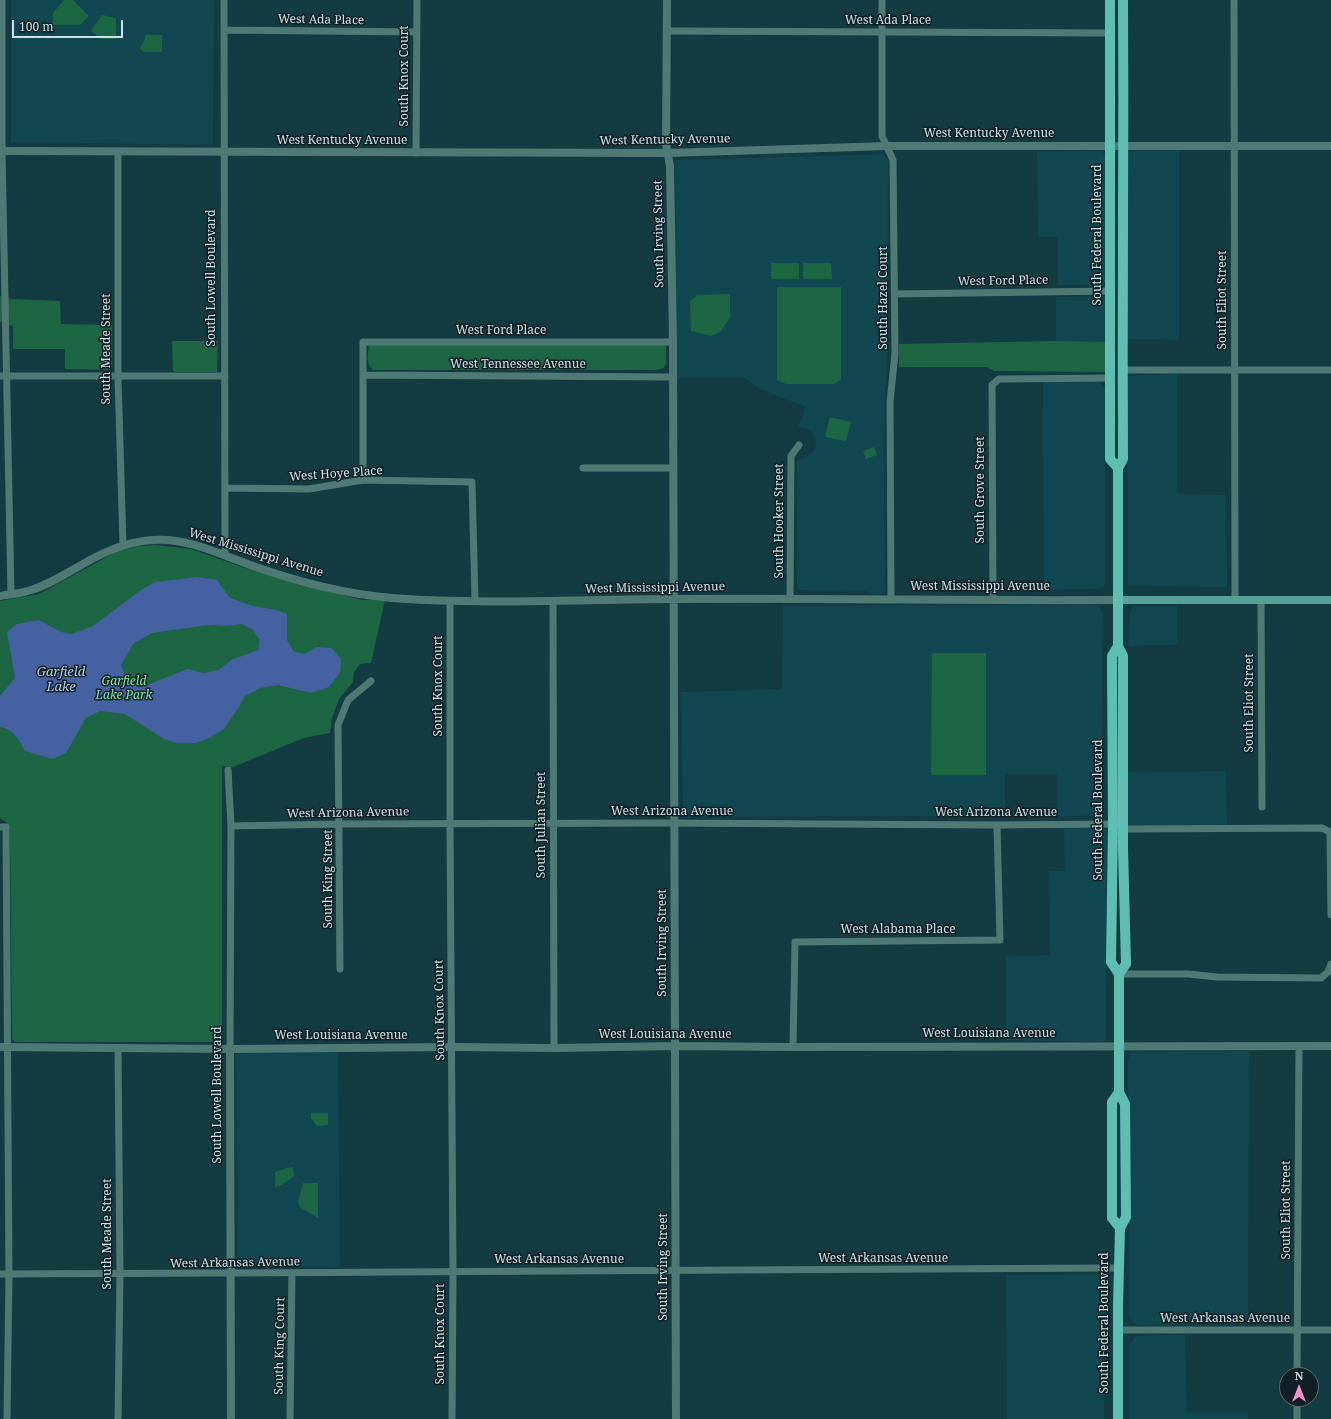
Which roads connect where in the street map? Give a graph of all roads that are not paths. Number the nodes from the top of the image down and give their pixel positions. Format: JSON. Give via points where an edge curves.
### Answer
{"nodes":[{"id":1,"x":2,"y":0,"type":"edge"},
{"id":2,"x":224,"y":0,"type":"edge"},
{"id":3,"x":417,"y":0,"type":"edge"},
{"id":4,"x":667,"y":0,"type":"edge"},
{"id":5,"x":882,"y":0,"type":"edge"},
{"id":6,"x":1110,"y":0,"type":"edge"},
{"id":7,"x":1123,"y":0,"type":"edge"},
{"id":8,"x":1234,"y":0,"type":"edge"},
{"id":9,"x":225,"y":30,"type":"junction"},
{"id":10,"x":667,"y":30,"type":"junction"},
{"id":11,"x":416,"y":32,"type":"junction"},
{"id":12,"x":882,"y":32,"type":"junction"},
{"id":13,"x":1110,"y":33,"type":"junction"},
{"id":14,"x":887,"y":146,"type":"junction"},
{"id":15,"x":1110,"y":146,"type":"junction"},
{"id":16,"x":1124,"y":146,"type":"junction"},
{"id":17,"x":1234,"y":146,"type":"junction"},
{"id":18,"x":1331,"y":146,"type":"edge"},
{"id":19,"x":1,"y":151,"type":"edge"},
{"id":20,"x":118,"y":152,"type":"junction"},
{"id":21,"x":224,"y":152,"type":"junction"},
{"id":22,"x":416,"y":153,"type":"junction"},
{"id":23,"x":668,"y":154,"type":"junction"},
{"id":24,"x":1111,"y":291,"type":"junction"},
{"id":25,"x":895,"y":294,"type":"junction"},
{"id":26,"x":673,"y":342,"type":"junction"},
{"id":27,"x":1122,"y":370,"type":"junction"},
{"id":28,"x":1234,"y":370,"type":"junction"},
{"id":29,"x":1331,"y":370,"type":"edge"},
{"id":30,"x":364,"y":375,"type":"junction"},
{"id":31,"x":3,"y":376,"type":"edge"},
{"id":32,"x":225,"y":376,"type":"junction"},
{"id":33,"x":118,"y":377,"type":"junction"},
{"id":34,"x":673,"y":377,"type":"junction"},
{"id":35,"x":1111,"y":378,"type":"junction"},
{"id":36,"x":799,"y":445,"type":"dead end"},
{"id":37,"x":583,"y":468,"type":"dead end"},
{"id":38,"x":673,"y":468,"type":"junction"},
{"id":39,"x":1118,"y":468,"type":"junction"},
{"id":40,"x":363,"y":480,"type":"junction"},
{"id":41,"x":225,"y":488,"type":"junction"},
{"id":42,"x":123,"y":546,"type":"junction"},
{"id":43,"x":225,"y":555,"type":"junction"},
{"id":44,"x":11,"y":594,"type":"junction"},
{"id":45,"x":0,"y":596,"type":"edge"},
{"id":46,"x":674,"y":598,"type":"junction"},
{"id":47,"x":891,"y":598,"type":"junction"},
{"id":48,"x":790,"y":599,"type":"junction"},
{"id":49,"x":993,"y":600,"type":"junction"},
{"id":50,"x":1119,"y":600,"type":"junction"},
{"id":51,"x":1235,"y":600,"type":"junction"},
{"id":52,"x":1261,"y":600,"type":"junction"},
{"id":53,"x":1331,"y":600,"type":"edge"},
{"id":54,"x":450,"y":601,"type":"junction"},
{"id":55,"x":475,"y":601,"type":"junction"},
{"id":56,"x":553,"y":601,"type":"junction"},
{"id":57,"x":1118,"y":646,"type":"junction"},
{"id":58,"x":371,"y":681,"type":"dead end"},
{"id":59,"x":228,"y":770,"type":"dead end"},
{"id":60,"x":1262,"y":807,"type":"dead end"},
{"id":61,"x":674,"y":823,"type":"junction"},
{"id":62,"x":340,"y":824,"type":"junction"},
{"id":63,"x":450,"y":824,"type":"junction"},
{"id":64,"x":553,"y":824,"type":"junction"},
{"id":65,"x":1113,"y":824,"type":"junction"},
{"id":66,"x":997,"y":825,"type":"junction"},
{"id":67,"x":231,"y":826,"type":"junction"},
{"id":68,"x":3,"y":827,"type":"edge"},
{"id":69,"x":1123,"y":828,"type":"junction"},
{"id":70,"x":1331,"y":915,"type":"edge"},
{"id":71,"x":1331,"y":964,"type":"edge"},
{"id":72,"x":340,"y":970,"type":"dead end"},
{"id":73,"x":1119,"y":974,"type":"junction"},
{"id":74,"x":675,"y":1046,"type":"junction"},
{"id":75,"x":1120,"y":1046,"type":"junction"},
{"id":76,"x":1299,"y":1046,"type":"junction"},
{"id":77,"x":1331,"y":1046,"type":"edge"},
{"id":78,"x":4,"y":1047,"type":"edge"},
{"id":79,"x":452,"y":1047,"type":"junction"},
{"id":80,"x":793,"y":1047,"type":"junction"},
{"id":81,"x":118,"y":1048,"type":"junction"},
{"id":82,"x":554,"y":1048,"type":"junction"},
{"id":83,"x":230,"y":1049,"type":"junction"},
{"id":84,"x":1118,"y":1268,"type":"junction"},
{"id":85,"x":676,"y":1271,"type":"junction"},
{"id":86,"x":453,"y":1272,"type":"junction"},
{"id":87,"x":292,"y":1273,"type":"junction"},
{"id":88,"x":0,"y":1274,"type":"edge"},
{"id":89,"x":9,"y":1274,"type":"junction"},
{"id":90,"x":120,"y":1274,"type":"junction"},
{"id":91,"x":230,"y":1274,"type":"junction"},
{"id":92,"x":1118,"y":1330,"type":"junction"},
{"id":93,"x":1297,"y":1330,"type":"junction"},
{"id":94,"x":1331,"y":1330,"type":"edge"},
{"id":95,"x":1297,"y":1367,"type":"edge"},
{"id":96,"x":1297,"y":1407,"type":"edge"},
{"id":97,"x":7,"y":1419,"type":"edge"},
{"id":98,"x":118,"y":1419,"type":"edge"},
{"id":99,"x":231,"y":1419,"type":"edge"},
{"id":100,"x":290,"y":1419,"type":"edge"},
{"id":101,"x":452,"y":1419,"type":"edge"},
{"id":102,"x":676,"y":1419,"type":"edge"},
{"id":103,"x":1118,"y":1419,"type":"edge"},
{"id":104,"x":1297,"y":1419,"type":"edge"}],
"edges":[{"from":1,"to":19,"type":"street"},
{"from":2,"to":9,"type":"street","name":"South Lowell Boulevard"},
{"from":3,"to":11,"type":"street","name":"South Knox Court"},
{"from":4,"to":10,"type":"street","name":"South Irving Street"},
{"from":5,"to":12,"type":"street","name":"South Hazel Court"},
{"from":6,"to":13,"type":"main road","name":"South Federal Boulevard"},
{"from":7,"to":16,"type":"main road","name":"South Federal Boulevard"},
{"from":8,"to":17,"type":"street","name":"South Eliot Street"},
{"from":9,"to":11,"type":"street","name":"West Ada Place"},
{"from":9,"to":21,"type":"street","name":"South Lowell Boulevard"},
{"from":10,"to":12,"type":"street","name":"West Ada Place"},
{"from":10,"to":23,"type":"street","name":"South Irving Street"},
{"from":11,"to":22,"type":"street","name":"South Knox Court"},
{"from":12,"to":13,"type":"street","name":"West Ada Place"},
{"from":12,"to":14,"type":"street","name":"South Hazel Court","via":[[882,136]]},
{"from":13,"to":15,"type":"main road","name":"South Federal Boulevard"},
{"from":14,"to":15,"type":"street","name":"West Kentucky Avenue"},
{"from":14,"to":23,"type":"street","name":"West Kentucky Avenue"},
{"from":14,"to":25,"type":"street","name":"South Hazel Court","via":[[893,160]]},
{"from":15,"to":16,"type":"street","name":"West Kentucky Avenue"},
{"from":15,"to":24,"type":"main road","name":"South Federal Boulevard"},
{"from":16,"to":17,"type":"street","name":"West Kentucky Avenue"},
{"from":16,"to":27,"type":"main road","name":"South Federal Boulevard"},
{"from":17,"to":18,"type":"street","name":"West Kentucky Avenue"},
{"from":17,"to":28,"type":"street","name":"South Eliot Street"},
{"from":19,"to":20,"type":"street","name":"West Kentucky Avenue"},
{"from":19,"to":31,"type":"street"},
{"from":20,"to":21,"type":"street","name":"West Kentucky Avenue"},
{"from":20,"to":33,"type":"street","name":"South Meade Street"},
{"from":21,"to":22,"type":"street","name":"West Kentucky Avenue"},
{"from":21,"to":32,"type":"street","name":"South Lowell Boulevard"},
{"from":22,"to":23,"type":"street","name":"West Kentucky Avenue"},
{"from":23,"to":26,"type":"street","name":"South Irving Street"},
{"from":24,"to":25,"type":"street","name":"West Ford Place"},
{"from":24,"to":35,"type":"main road","name":"South Federal Boulevard"},
{"from":25,"to":47,"type":"street","name":"South Hazel Court","via":[[895,353],[890,402]]},
{"from":26,"to":30,"type":"street","name":"West Ford Place","via":[[363,342]]},
{"from":26,"to":34,"type":"street","name":"South Irving Street"},
{"from":27,"to":28,"type":"street"},
{"from":27,"to":39,"type":"main road","name":"South Federal Boulevard","via":[[1123,459]]},
{"from":28,"to":29,"type":"street"},
{"from":28,"to":51,"type":"street","name":"South Eliot Street"},
{"from":30,"to":34,"type":"street","name":"West Tennessee Avenue"},
{"from":30,"to":40,"type":"street"},
{"from":31,"to":33,"type":"street"},
{"from":31,"to":44,"type":"street"},
{"from":32,"to":33,"type":"street"},
{"from":32,"to":41,"type":"street","name":"South Lowell Boulevard"},
{"from":33,"to":42,"type":"street","name":"South Meade Street"},
{"from":34,"to":38,"type":"street","name":"South Irving Street"},
{"from":35,"to":39,"type":"main road","name":"South Federal Boulevard","via":[[1110,459]]},
{"from":35,"to":49,"type":"street","name":"South Grove Street","via":[[1003,378],[992,385]]},
{"from":36,"to":48,"type":"street","name":"South Hooker Street","via":[[791,456]]},
{"from":37,"to":38,"type":"street"},
{"from":38,"to":46,"type":"street","name":"South Irving Street"},
{"from":39,"to":50,"type":"main road","name":"South Federal Boulevard"},
{"from":40,"to":41,"type":"street","name":"West Hoye Place","via":[[309,489]]},
{"from":40,"to":55,"type":"street","name":"West Hoye Place","via":[[472,482]]},
{"from":41,"to":43,"type":"street","name":"South Lowell Boulevard"},
{"from":42,"to":43,"type":"street","name":"West Mississippi Avenue","via":[[136,542],[170,540]]},
{"from":42,"to":44,"type":"street","name":"West Mississippi Avenue","via":[[94,558],[43,586]]},
{"from":43,"to":54,"type":"street","name":"West Mississippi Avenue","via":[[317,586],[383,597]]},
{"from":44,"to":45,"type":"street","name":"West Mississippi Avenue"},
{"from":46,"to":48,"type":"street","name":"West Mississippi Avenue"},
{"from":46,"to":56,"type":"street","name":"West Mississippi Avenue"},
{"from":46,"to":61,"type":"street","name":"South Irving Street"},
{"from":47,"to":48,"type":"street","name":"West Mississippi Avenue"},
{"from":47,"to":49,"type":"street","name":"West Mississippi Avenue"},
{"from":49,"to":50,"type":"street","name":"West Mississippi Avenue"},
{"from":50,"to":51,"type":"main road","name":"West Mississippi Avenue"},
{"from":50,"to":57,"type":"main road","name":"South Federal Boulevard"},
{"from":51,"to":52,"type":"main road","name":"West Mississippi Avenue"},
{"from":52,"to":53,"type":"main road","name":"West Mississippi Avenue"},
{"from":52,"to":60,"type":"street","name":"South Eliot Street"},
{"from":54,"to":55,"type":"street","name":"West Mississippi Avenue"},
{"from":54,"to":63,"type":"street","name":"South Knox Court"},
{"from":55,"to":56,"type":"street","name":"West Mississippi Avenue"},
{"from":56,"to":64,"type":"street","name":"South Julian Street"},
{"from":57,"to":65,"type":"main road","name":"South Federal Boulevard","via":[[1112,656]]},
{"from":57,"to":69,"type":"main road","name":"South Federal Boulevard","via":[[1123,656]]},
{"from":58,"to":62,"type":"street","name":"South King Street","via":[[348,700],[338,725]]},
{"from":59,"to":67,"type":"street","name":"South Lowell Boulevard"},
{"from":61,"to":64,"type":"street","name":"West Arizona Avenue"},
{"from":61,"to":66,"type":"street","name":"West Arizona Avenue"},
{"from":61,"to":74,"type":"street","name":"South Irving Street"},
{"from":62,"to":63,"type":"street","name":"West Arizona Avenue"},
{"from":62,"to":67,"type":"street","name":"West Arizona Avenue"},
{"from":62,"to":72,"type":"street","name":"South King Street"},
{"from":63,"to":64,"type":"street","name":"West Arizona Avenue"},
{"from":63,"to":79,"type":"street","name":"South Knox Court"},
{"from":64,"to":82,"type":"street","name":"South Julian Street"},
{"from":65,"to":66,"type":"street","name":"West Arizona Avenue"},
{"from":65,"to":73,"type":"main road","name":"South Federal Boulevard","via":[[1111,962]]},
{"from":66,"to":80,"type":"street","name":"West Alabama Place","via":[[1000,940],[795,942]]},
{"from":67,"to":83,"type":"street","name":"South Lowell Boulevard"},
{"from":68,"to":78,"type":"street"},
{"from":69,"to":70,"type":"street","via":[[1322,828],[1330,832]]},
{"from":69,"to":73,"type":"main road","name":"South Federal Boulevard","via":[[1126,964]]},
{"from":71,"to":73,"type":"street","via":[[1328,972],[1321,978]]},
{"from":73,"to":75,"type":"main road","name":"South Federal Boulevard"},
{"from":74,"to":80,"type":"street","name":"West Louisiana Avenue"},
{"from":74,"to":82,"type":"street","name":"West Louisiana Avenue"},
{"from":74,"to":85,"type":"street","name":"South Irving Street"},
{"from":75,"to":76,"type":"street","name":"West Louisiana Avenue"},
{"from":75,"to":80,"type":"street","name":"West Louisiana Avenue"},
{"from":75,"to":84,"type":"main road","name":"South Federal Boulevard","via":[[1119,1092],[1125,1104],[1126,1217],[1120,1228]]},
{"from":76,"to":77,"type":"street","name":"West Louisiana Avenue"},
{"from":76,"to":93,"type":"street","name":"South Eliot Street"},
{"from":78,"to":81,"type":"street","name":"West Louisiana Avenue"},
{"from":78,"to":89,"type":"street"},
{"from":79,"to":82,"type":"street","name":"West Louisiana Avenue"},
{"from":79,"to":83,"type":"street","name":"West Louisiana Avenue"},
{"from":79,"to":86,"type":"street","name":"South Knox Court"},
{"from":81,"to":83,"type":"street","name":"West Louisiana Avenue"},
{"from":81,"to":90,"type":"street","name":"South Meade Street"},
{"from":83,"to":91,"type":"street","name":"South Lowell Boulevard"},
{"from":84,"to":85,"type":"street","name":"West Arkansas Avenue"},
{"from":84,"to":92,"type":"main road","name":"South Federal Boulevard"},
{"from":85,"to":86,"type":"street","name":"West Arkansas Avenue"},
{"from":85,"to":102,"type":"street","name":"South Irving Street"},
{"from":86,"to":87,"type":"street","name":"West Arkansas Avenue"},
{"from":86,"to":101,"type":"street","name":"South Knox Court"},
{"from":87,"to":91,"type":"street","name":"West Arkansas Avenue"},
{"from":87,"to":100,"type":"street","name":"South King Court"},
{"from":88,"to":89,"type":"street","name":"West Arkansas Avenue"},
{"from":89,"to":90,"type":"street","name":"West Arkansas Avenue"},
{"from":89,"to":97,"type":"street"},
{"from":90,"to":91,"type":"street","name":"West Arkansas Avenue"},
{"from":90,"to":98,"type":"street","name":"South Meade Street"},
{"from":91,"to":99,"type":"street","name":"South Lowell Boulevard"},
{"from":92,"to":93,"type":"street","name":"West Arkansas Avenue"},
{"from":92,"to":103,"type":"main road","name":"South Federal Boulevard"},
{"from":93,"to":94,"type":"street","name":"West Arkansas Avenue"},
{"from":93,"to":95,"type":"street","name":"South Eliot Street"},
{"from":96,"to":104,"type":"street"}]}
